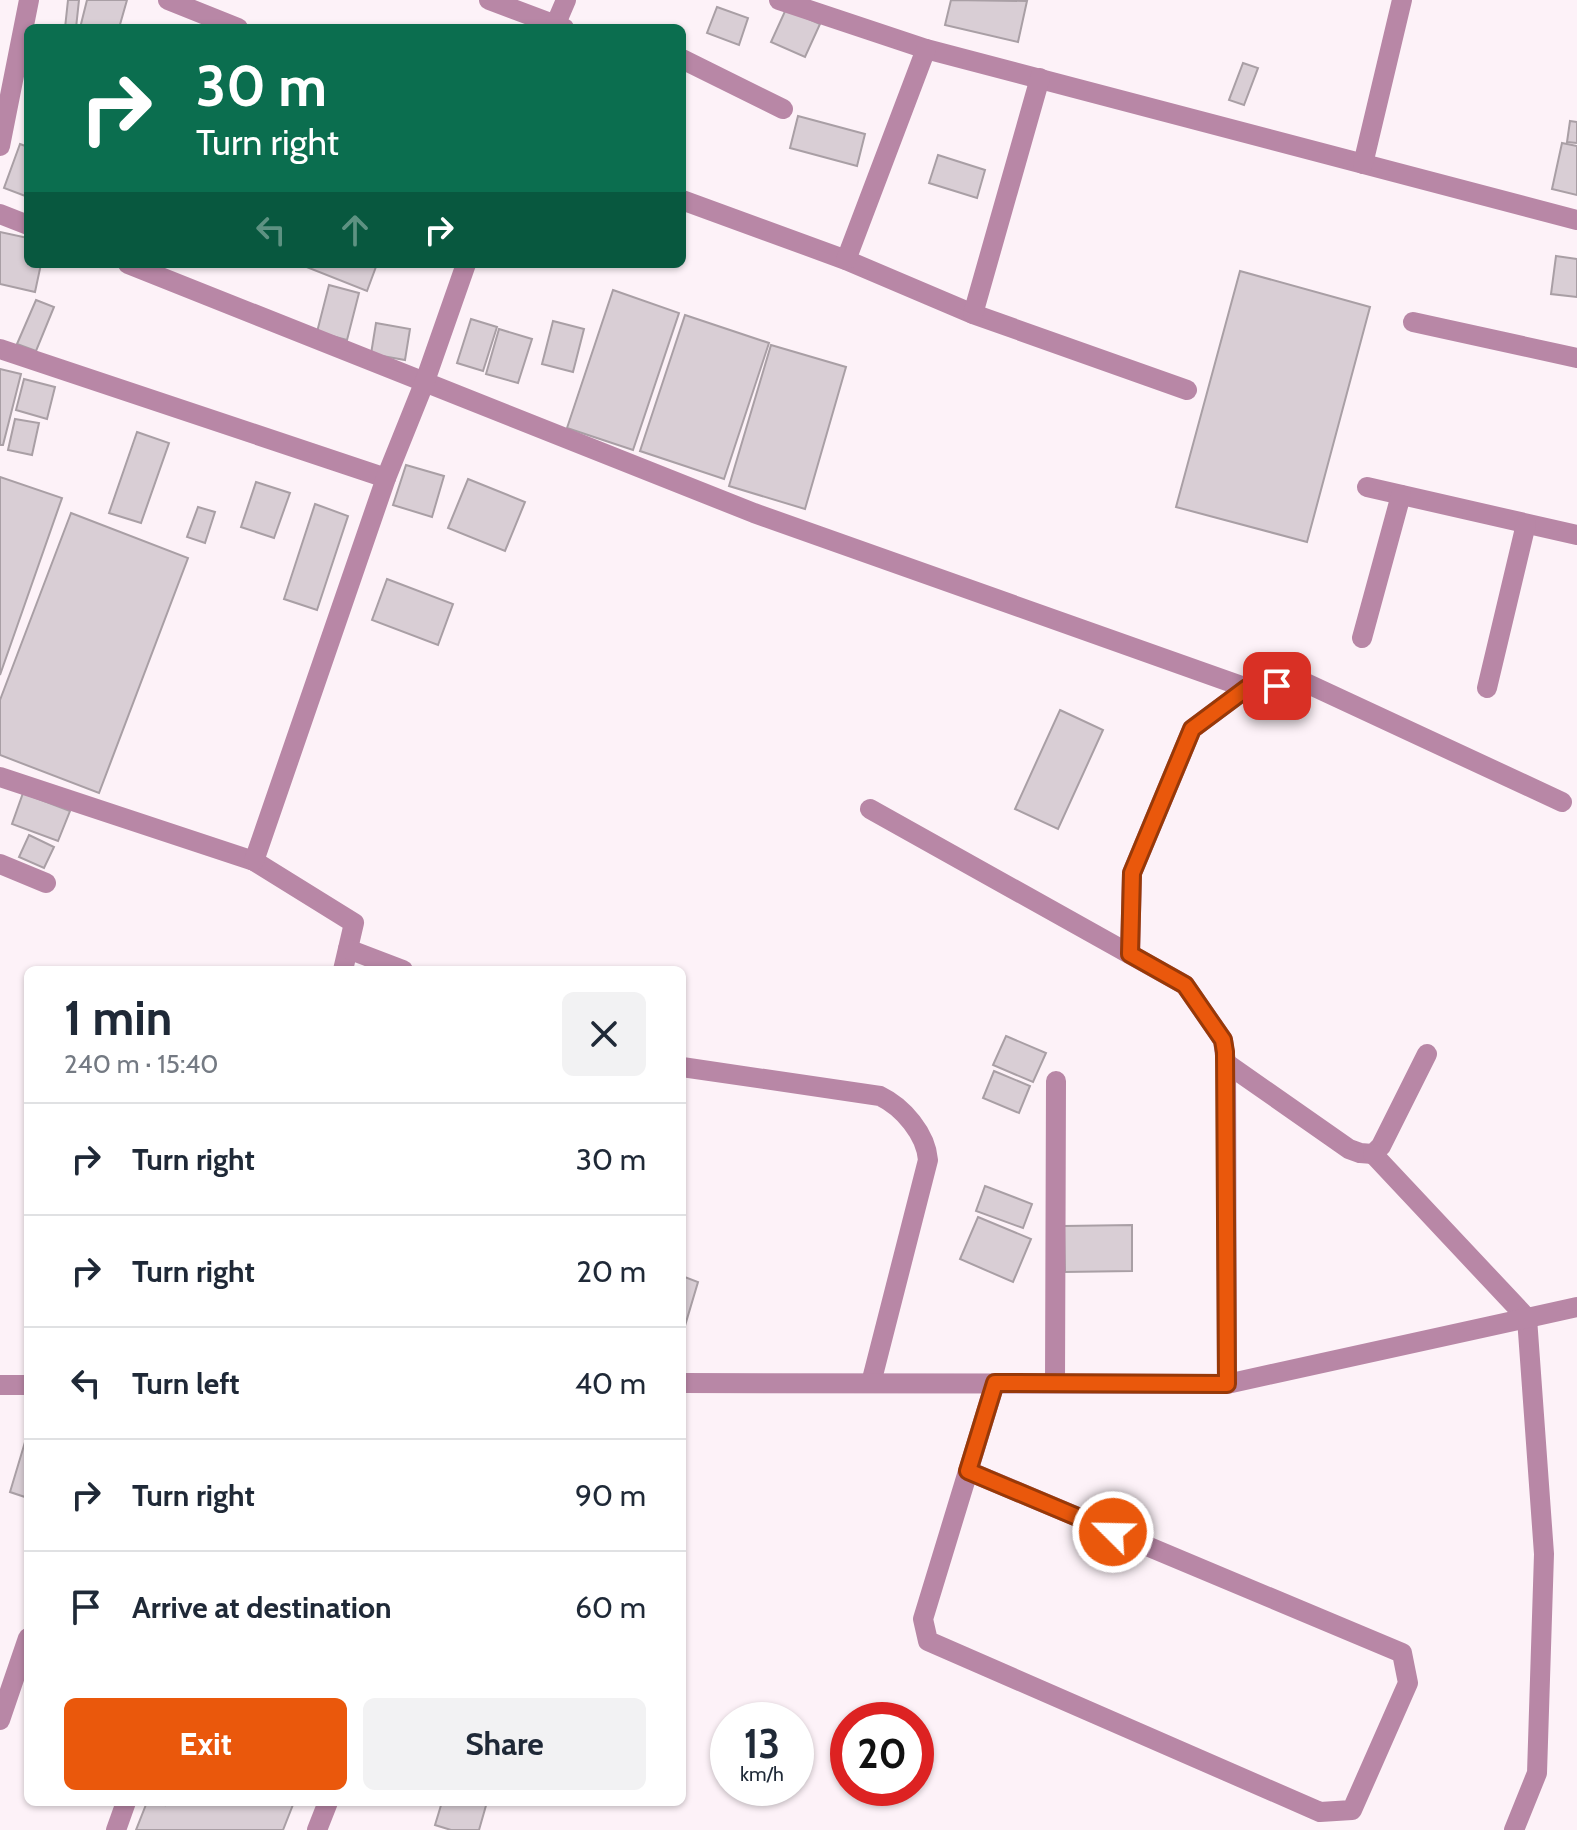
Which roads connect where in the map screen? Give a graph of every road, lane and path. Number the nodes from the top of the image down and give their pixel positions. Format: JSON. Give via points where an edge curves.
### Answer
{"nodes":[{"id":1,"x":29,"y":0,"type":"edge"},
{"id":2,"x":168,"y":0,"type":"edge"},
{"id":3,"x":489,"y":0,"type":"edge"},
{"id":4,"x":566,"y":0,"type":"edge"},
{"id":5,"x":779,"y":0,"type":"edge"},
{"id":6,"x":1402,"y":0,"type":"edge"},
{"id":7,"x":27,"y":24,"type":"edge"},
{"id":8,"x":228,"y":24,"type":"edge"},
{"id":9,"x":549,"y":24,"type":"edge"},
{"id":10,"x":558,"y":24,"type":"edge"},
{"id":11,"x":926,"y":49,"type":"junction"},
{"id":12,"x":24,"y":52,"type":"edge"},
{"id":13,"x":686,"y":61,"type":"edge"},
{"id":14,"x":1040,"y":78,"type":"junction"},
{"id":15,"x":20,"y":94,"type":"edge"},
{"id":16,"x":783,"y":109,"type":"dead end"},
{"id":17,"x":0,"y":146,"type":"edge"},
{"id":18,"x":1363,"y":164,"type":"junction"},
{"id":19,"x":686,"y":201,"type":"edge"},
{"id":20,"x":0,"y":214,"type":"edge"},
{"id":21,"x":1577,"y":220,"type":"edge"},
{"id":22,"x":24,"y":223,"type":"edge"},
{"id":23,"x":846,"y":260,"type":"junction"},
{"id":24,"x":138,"y":268,"type":"edge"},
{"id":25,"x":465,"y":268,"type":"edge"},
{"id":26,"x":973,"y":314,"type":"junction"},
{"id":27,"x":1413,"y":322,"type":"dead end"},
{"id":28,"x":0,"y":349,"type":"edge"},
{"id":29,"x":1577,"y":358,"type":"edge"},
{"id":30,"x":425,"y":381,"type":"junction"},
{"id":31,"x":1187,"y":390,"type":"dead end"},
{"id":32,"x":386,"y":478,"type":"junction"},
{"id":33,"x":1367,"y":487,"type":"dead end"},
{"id":34,"x":1401,"y":495,"type":"junction"},
{"id":35,"x":1526,"y":524,"type":"junction"},
{"id":36,"x":1577,"y":535,"type":"edge"},
{"id":37,"x":1362,"y":638,"type":"dead end"},
{"id":38,"x":1247,"y":688,"type":"junction"},
{"id":39,"x":1487,"y":688,"type":"dead end"},
{"id":40,"x":0,"y":777,"type":"edge"},
{"id":41,"x":1562,"y":802,"type":"dead end"},
{"id":42,"x":870,"y":809,"type":"dead end"},
{"id":43,"x":254,"y":861,"type":"junction"},
{"id":44,"x":0,"y":864,"type":"edge"},
{"id":45,"x":46,"y":883,"type":"dead end"},
{"id":46,"x":348,"y":949,"type":"junction"},
{"id":47,"x":1130,"y":954,"type":"junction"},
{"id":48,"x":344,"y":966,"type":"edge"},
{"id":49,"x":393,"y":966,"type":"edge"},
{"id":50,"x":1427,"y":1054,"type":"dead end"},
{"id":51,"x":1226,"y":1063,"type":"junction"},
{"id":52,"x":686,"y":1068,"type":"edge"},
{"id":53,"x":1056,"y":1081,"type":"dead end"},
{"id":54,"x":1373,"y":1154,"type":"junction"},
{"id":55,"x":1577,"y":1307,"type":"edge"},
{"id":56,"x":1527,"y":1318,"type":"junction"},
{"id":57,"x":686,"y":1383,"type":"edge"},
{"id":58,"x":871,"y":1383,"type":"junction"},
{"id":59,"x":995,"y":1383,"type":"junction"},
{"id":60,"x":1055,"y":1383,"type":"junction"},
{"id":61,"x":1227,"y":1384,"type":"junction"},
{"id":62,"x":0,"y":1385,"type":"edge"},
{"id":63,"x":24,"y":1385,"type":"edge"},
{"id":64,"x":968,"y":1471,"type":"junction"},
{"id":65,"x":24,"y":1650,"type":"edge"},
{"id":66,"x":0,"y":1720,"type":"edge"},
{"id":67,"x":125,"y":1806,"type":"edge"},
{"id":68,"x":326,"y":1806,"type":"edge"},
{"id":69,"x":116,"y":1830,"type":"edge"},
{"id":70,"x":317,"y":1830,"type":"edge"},
{"id":71,"x":1514,"y":1830,"type":"edge"}],
"edges":[{"from":1,"to":7,"type":"street"},
{"from":2,"to":8,"type":"street"},
{"from":3,"to":9,"type":"street"},
{"from":4,"to":10,"type":"street"},
{"from":5,"to":11,"type":"street"},
{"from":6,"to":18,"type":"street"},
{"from":11,"to":14,"type":"street"},
{"from":11,"to":23,"type":"street"},
{"from":12,"to":15,"type":"street"},
{"from":13,"to":16,"type":"street"},
{"from":14,"to":18,"type":"street"},
{"from":14,"to":26,"type":"street"},
{"from":15,"to":17,"type":"street"},
{"from":18,"to":21,"type":"street"},
{"from":19,"to":23,"type":"street"},
{"from":20,"to":22,"type":"street"},
{"from":23,"to":26,"type":"street"},
{"from":24,"to":30,"type":"street"},
{"from":25,"to":30,"type":"street"},
{"from":26,"to":31,"type":"street"},
{"from":27,"to":29,"type":"street"},
{"from":28,"to":32,"type":"street"},
{"from":30,"to":32,"type":"street"},
{"from":30,"to":38,"type":"street","via":[[754,513]]},
{"from":32,"to":43,"type":"street"},
{"from":33,"to":34,"type":"street"},
{"from":34,"to":35,"type":"street"},
{"from":34,"to":37,"type":"street"},
{"from":35,"to":36,"type":"street"},
{"from":35,"to":39,"type":"street"},
{"from":38,"to":41,"type":"street","via":[[1306,683]]},
{"from":38,"to":47,"type":"street","via":[[1192,729],[1132,873]]},
{"from":40,"to":43,"type":"street"},
{"from":42,"to":47,"type":"street"},
{"from":43,"to":46,"type":"street","via":[[354,923]]},
{"from":44,"to":45,"type":"street"},
{"from":46,"to":48,"type":"street"},
{"from":46,"to":49,"type":"street"},
{"from":47,"to":51,"type":"street","via":[[1185,985],[1223,1040]]},
{"from":50,"to":54,"type":"street"},
{"from":51,"to":54,"type":"street","via":[[1349,1149]]},
{"from":51,"to":61,"type":"street"},
{"from":52,"to":58,"type":"street","via":[[880,1096],[923,1139],[928,1160]]},
{"from":53,"to":60,"type":"street"},
{"from":54,"to":56,"type":"street"},
{"from":55,"to":56,"type":"street"},
{"from":56,"to":61,"type":"street"},
{"from":56,"to":71,"type":"street","via":[[1544,1554],[1537,1773]]},
{"from":57,"to":58,"type":"street"},
{"from":58,"to":59,"type":"street"},
{"from":59,"to":60,"type":"street"},
{"from":59,"to":64,"type":"street"},
{"from":60,"to":61,"type":"street"},
{"from":62,"to":63,"type":"street"},
{"from":64,"to":64,"type":"street","via":[[923,1619],[928,1641],[1320,1812],[1352,1810],[1408,1683],[1402,1653]]},
{"from":65,"to":66,"type":"street"},
{"from":67,"to":69,"type":"street"},
{"from":68,"to":70,"type":"street"}]}
